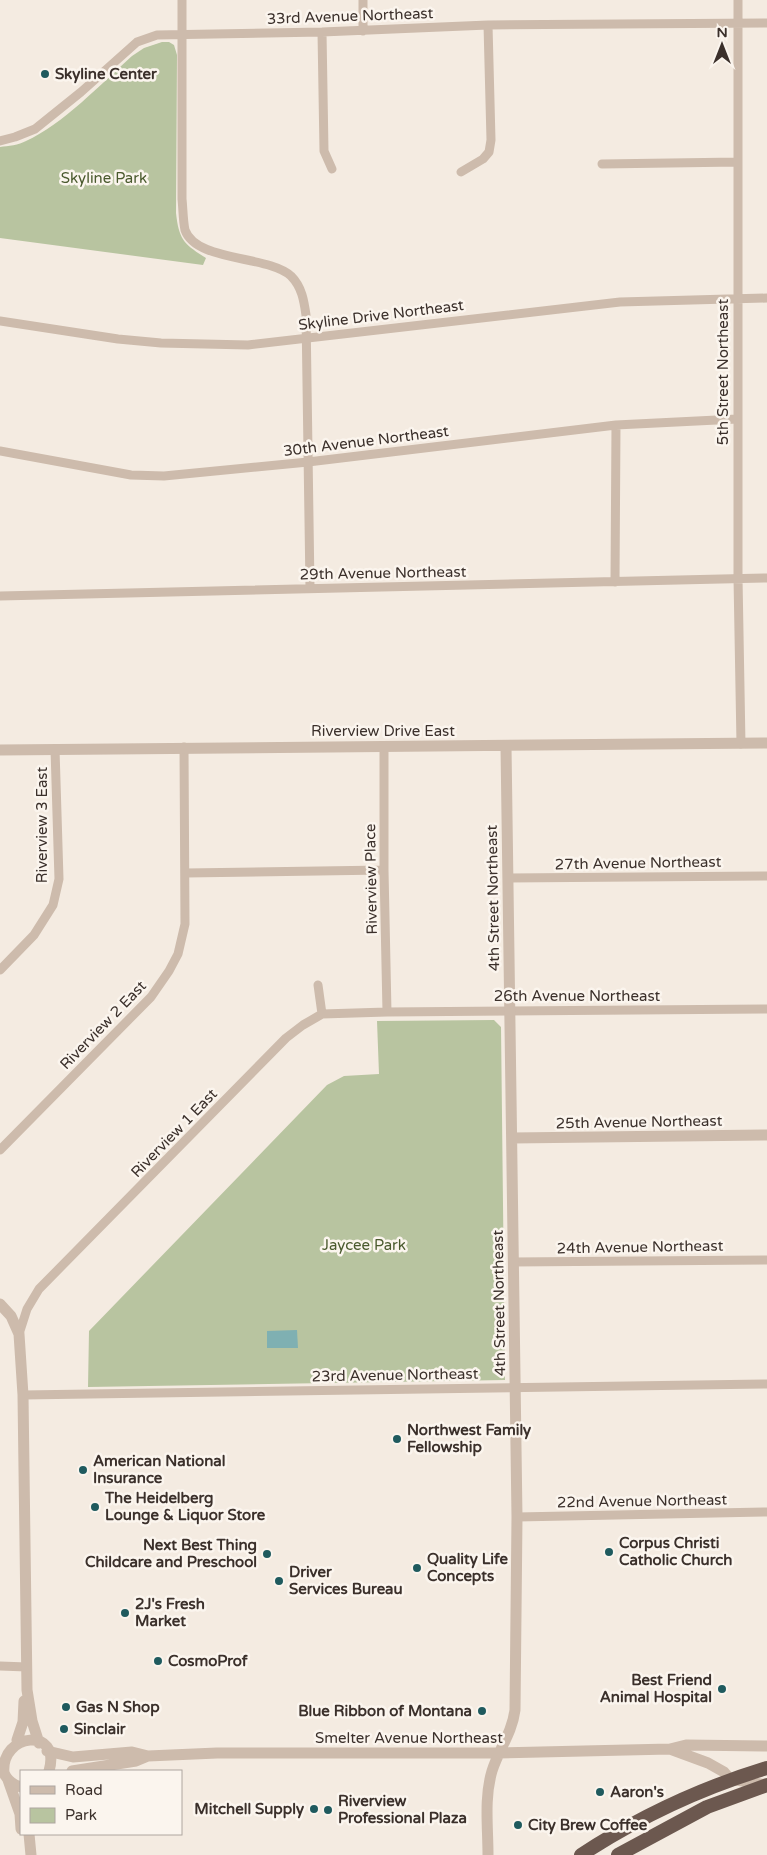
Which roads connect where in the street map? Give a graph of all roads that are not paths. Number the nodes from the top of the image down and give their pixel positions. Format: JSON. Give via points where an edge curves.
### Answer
{"nodes":[{"id":1,"x":182,"y":0,"type":"edge"},
{"id":2,"x":363,"y":0,"type":"edge"},
{"id":3,"x":738,"y":0,"type":"edge"},
{"id":4,"x":738,"y":23,"type":"junction"},
{"id":5,"x":767,"y":23,"type":"edge"},
{"id":6,"x":488,"y":26,"type":"junction"},
{"id":7,"x":363,"y":31,"type":"junction"},
{"id":8,"x":322,"y":32,"type":"junction"},
{"id":9,"x":181,"y":34,"type":"junction"},
{"id":10,"x":0,"y":141,"type":"edge"},
{"id":11,"x":738,"y":162,"type":"junction"},
{"id":12,"x":602,"y":164,"type":"dead end"},
{"id":13,"x":332,"y":169,"type":"dead end"},
{"id":14,"x":461,"y":172,"type":"dead end"},
{"id":15,"x":737,"y":298,"type":"junction"},
{"id":16,"x":767,"y":298,"type":"edge"},
{"id":17,"x":0,"y":321,"type":"edge"},
{"id":18,"x":306,"y":338,"type":"junction"},
{"id":19,"x":737,"y":419,"type":"junction"},
{"id":20,"x":616,"y":425,"type":"junction"},
{"id":21,"x":0,"y":451,"type":"edge"},
{"id":22,"x":308,"y":462,"type":"junction"},
{"id":23,"x":738,"y":578,"type":"junction"},
{"id":24,"x":767,"y":578,"type":"edge"},
{"id":25,"x":615,"y":582,"type":"junction"},
{"id":26,"x":310,"y":588,"type":"junction"},
{"id":27,"x":0,"y":596,"type":"edge"},
{"id":28,"x":767,"y":743,"type":"edge"},
{"id":29,"x":741,"y":744,"type":"junction"},
{"id":30,"x":384,"y":746,"type":"junction"},
{"id":31,"x":506,"y":746,"type":"junction"},
{"id":32,"x":184,"y":747,"type":"junction"},
{"id":33,"x":55,"y":749,"type":"junction"},
{"id":34,"x":0,"y":750,"type":"edge"},
{"id":35,"x":384,"y":870,"type":"junction"},
{"id":36,"x":186,"y":873,"type":"junction"},
{"id":37,"x":767,"y":876,"type":"edge"},
{"id":38,"x":508,"y":878,"type":"junction"},
{"id":39,"x":0,"y":970,"type":"edge"},
{"id":40,"x":318,"y":985,"type":"dead end"},
{"id":41,"x":767,"y":1008,"type":"edge"},
{"id":42,"x":510,"y":1011,"type":"junction"},
{"id":43,"x":387,"y":1012,"type":"junction"},
{"id":44,"x":322,"y":1014,"type":"junction"},
{"id":45,"x":767,"y":1135,"type":"edge"},
{"id":46,"x":512,"y":1138,"type":"junction"},
{"id":47,"x":0,"y":1150,"type":"edge"},
{"id":48,"x":767,"y":1260,"type":"edge"},
{"id":49,"x":513,"y":1262,"type":"junction"},
{"id":50,"x":0,"y":1304,"type":"edge"},
{"id":51,"x":20,"y":1334,"type":"junction"},
{"id":52,"x":767,"y":1384,"type":"edge"},
{"id":53,"x":515,"y":1387,"type":"junction"},
{"id":54,"x":24,"y":1395,"type":"junction"},
{"id":55,"x":767,"y":1512,"type":"edge"},
{"id":56,"x":517,"y":1517,"type":"junction"},
{"id":57,"x":0,"y":1666,"type":"edge"},
{"id":58,"x":27,"y":1666,"type":"junction"},
{"id":59,"x":27,"y":1690,"type":"junction"},
{"id":60,"x":9,"y":1743,"type":"edge"},
{"id":61,"x":767,"y":1746,"type":"edge"},
{"id":62,"x":44,"y":1747,"type":"junction"},
{"id":63,"x":670,"y":1750,"type":"junction"},
{"id":64,"x":498,"y":1753,"type":"junction"},
{"id":65,"x":148,"y":1756,"type":"junction"},
{"id":66,"x":767,"y":1768,"type":"edge"},
{"id":67,"x":49,"y":1770,"type":"edge"},
{"id":68,"x":78,"y":1770,"type":"edge"},
{"id":69,"x":4,"y":1776,"type":"edge"},
{"id":70,"x":730,"y":1779,"type":"junction"},
{"id":71,"x":767,"y":1785,"type":"edge"},
{"id":72,"x":20,"y":1786,"type":"edge"},
{"id":73,"x":20,"y":1814,"type":"edge"},
{"id":74,"x":22,"y":1835,"type":"edge"},
{"id":75,"x":29,"y":1835,"type":"edge"},
{"id":76,"x":24,"y":1855,"type":"edge"},
{"id":77,"x":31,"y":1855,"type":"edge"},
{"id":78,"x":488,"y":1855,"type":"edge"},
{"id":79,"x":581,"y":1855,"type":"edge"},
{"id":80,"x":618,"y":1855,"type":"edge"}],
"edges":[{"from":1,"to":9,"type":"street"},
{"from":2,"to":7,"type":"street"},
{"from":3,"to":4,"type":"street","name":"5th Street Northeast"},
{"from":4,"to":5,"type":"street","name":"33rd Avenue Northeast"},
{"from":4,"to":6,"type":"street","name":"33rd Avenue Northeast"},
{"from":4,"to":11,"type":"street","name":"5th Street Northeast"},
{"from":6,"to":7,"type":"street","name":"33rd Avenue Northeast"},
{"from":6,"to":14,"type":"street","via":[[489,152]]},
{"from":7,"to":8,"type":"street","name":"33rd Avenue Northeast"},
{"from":8,"to":9,"type":"street","name":"33rd Avenue Northeast"},
{"from":8,"to":13,"type":"street","via":[[324,151]]},
{"from":9,"to":10,"type":"street","name":"33rd Avenue Northeast","via":[[156,35],[137,42],[35,129]]},
{"from":9,"to":18,"type":"street","via":[[182,199],[186,230],[196,244],[272,266],[290,276],[302,293]]},
{"from":11,"to":12,"type":"street"},
{"from":11,"to":15,"type":"street","name":"5th Street Northeast"},
{"from":15,"to":16,"type":"street","name":"Skyline Drive Northeast"},
{"from":15,"to":18,"type":"street","name":"Skyline Drive Northeast","via":[[620,302]]},
{"from":15,"to":19,"type":"street","name":"5th Street Northeast"},
{"from":17,"to":18,"type":"street","name":"Skyline Drive Northeast","via":[[161,343],[248,345]]},
{"from":18,"to":22,"type":"street"},
{"from":19,"to":20,"type":"street","name":"30th Avenue Northeast"},
{"from":19,"to":23,"type":"street","name":"5th Street Northeast"},
{"from":20,"to":22,"type":"street","name":"30th Avenue Northeast"},
{"from":20,"to":25,"type":"street"},
{"from":21,"to":22,"type":"street","name":"30th Avenue Northeast","via":[[131,475],[164,476]]},
{"from":22,"to":26,"type":"street"},
{"from":23,"to":24,"type":"street","name":"29th Avenue Northeast"},
{"from":23,"to":25,"type":"street","name":"29th Avenue Northeast"},
{"from":23,"to":29,"type":"street","name":"5th Street Northeast"},
{"from":25,"to":26,"type":"street","name":"29th Avenue Northeast"},
{"from":26,"to":27,"type":"street","name":"29th Avenue Northeast"},
{"from":28,"to":29,"type":"street","name":"Riverview Drive East"},
{"from":29,"to":31,"type":"street","name":"Riverview Drive East"},
{"from":30,"to":31,"type":"street","name":"Riverview Drive East"},
{"from":30,"to":32,"type":"street","name":"Riverview Drive East"},
{"from":30,"to":35,"type":"street","name":"Riverview Place"},
{"from":31,"to":38,"type":"street","name":"4th Street Northeast"},
{"from":32,"to":33,"type":"street","name":"Riverview Drive East"},
{"from":32,"to":36,"type":"street","name":"Riverview 2 East"},
{"from":33,"to":34,"type":"street","name":"Riverview Drive East"},
{"from":33,"to":39,"type":"street","name":"Riverview 3 East","via":[[59,880],[53,905],[34,935]]},
{"from":35,"to":36,"type":"street"},
{"from":35,"to":43,"type":"street","name":"Riverview Place"},
{"from":36,"to":47,"type":"street","name":"Riverview 2 East","via":[[185,924],[178,954],[169,971],[151,997]]},
{"from":37,"to":38,"type":"street","name":"27th Avenue Northeast"},
{"from":38,"to":42,"type":"street","name":"4th Street Northeast"},
{"from":40,"to":44,"type":"street"},
{"from":41,"to":42,"type":"street","name":"26th Avenue Northeast"},
{"from":42,"to":43,"type":"street","name":"26th Avenue Northeast"},
{"from":42,"to":46,"type":"street","name":"4th Street Northeast"},
{"from":43,"to":44,"type":"street","name":"Riverview 1 East"},
{"from":44,"to":51,"type":"street","name":"Riverview 1 East","via":[[286,1038],[39,1289],[27,1309]]},
{"from":45,"to":46,"type":"street","name":"25th Avenue Northeast"},
{"from":46,"to":49,"type":"street","name":"4th Street Northeast"},
{"from":48,"to":49,"type":"street","name":"24th Avenue Northeast"},
{"from":49,"to":53,"type":"street","name":"4th Street Northeast"},
{"from":50,"to":51,"type":"street"},
{"from":51,"to":54,"type":"street"},
{"from":52,"to":53,"type":"street","name":"23rd Avenue Northeast"},
{"from":53,"to":54,"type":"street","name":"23rd Avenue Northeast"},
{"from":53,"to":56,"type":"street","name":"4th Street Northeast"},
{"from":54,"to":58,"type":"street"},
{"from":55,"to":56,"type":"street","name":"22nd Avenue Northeast"},
{"from":56,"to":64,"type":"street","name":"4th Street Northeast","via":[[515,1710],[507,1740]]},
{"from":57,"to":58,"type":"street"},
{"from":58,"to":59,"type":"street"},
{"from":59,"to":60,"type":"street","via":[[23,1722]]},
{"from":59,"to":62,"type":"street","via":[[32,1721]]},
{"from":60,"to":62,"type":"street","name":"Smelter Avenue Northeast","via":[[28,1739]]},
{"from":60,"to":69,"type":"street","via":[[2,1758]]},
{"from":61,"to":63,"type":"street","name":"Smelter Avenue Northeast","via":[[686,1745]]},
{"from":62,"to":65,"type":"street","name":"Smelter Avenue Northeast","via":[[73,1757],[132,1752]]},
{"from":62,"to":67,"type":"street"},
{"from":63,"to":64,"type":"street","name":"Smelter Avenue Northeast"},
{"from":63,"to":70,"type":"street","name":"Smelter Avenue Northeast","via":[[708,1763]]},
{"from":64,"to":65,"type":"street","name":"Smelter Avenue Northeast"},
{"from":64,"to":78,"type":"street","name":"4th Street Northeast","via":[[487,1795]]},
{"from":65,"to":68,"type":"street","name":"Smelter Avenue Northeast","via":[[136,1761]]},
{"from":66,"to":70,"type":"highway"},
{"from":69,"to":72,"type":"street"},
{"from":69,"to":73,"type":"street"},
{"from":70,"to":71,"type":"street","name":"Smelter Avenue Northeast"},
{"from":70,"to":79,"type":"highway","via":[[709,1786],[613,1834]]},
{"from":71,"to":80,"type":"highway","via":[[708,1807]]},
{"from":74,"to":76,"type":"street"},
{"from":75,"to":77,"type":"street"}]}
